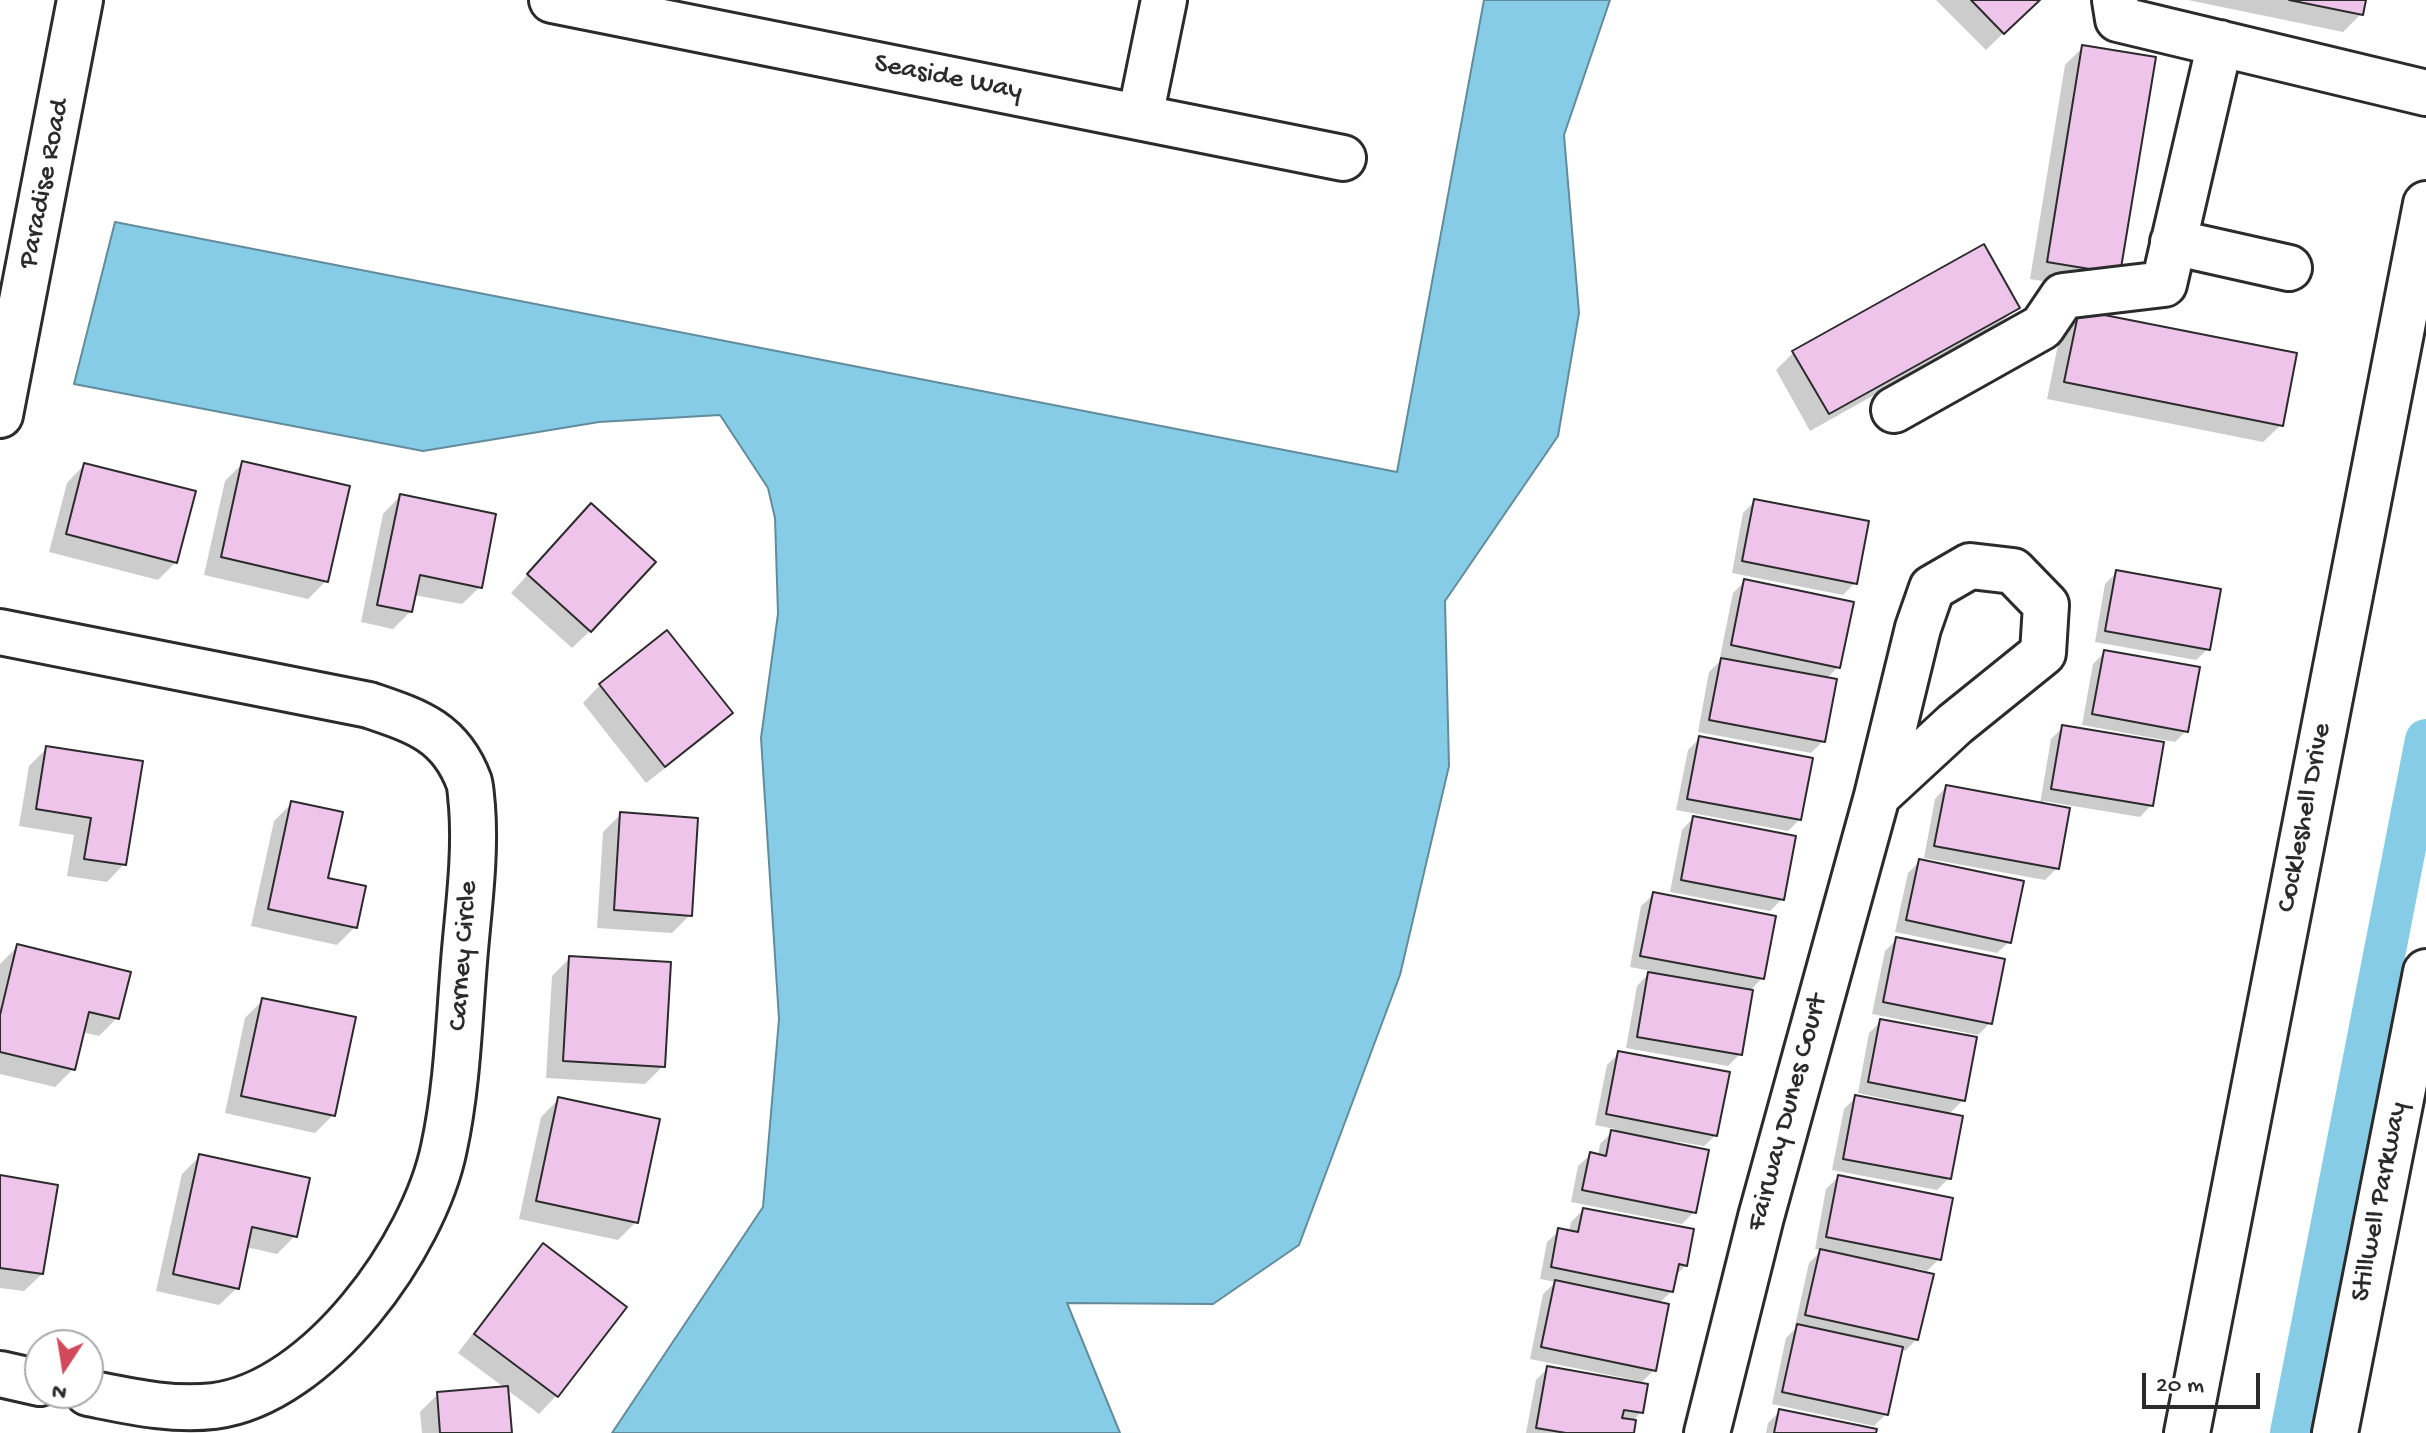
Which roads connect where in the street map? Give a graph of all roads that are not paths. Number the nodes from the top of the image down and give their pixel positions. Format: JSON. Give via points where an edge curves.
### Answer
{"nodes":[{"id":1,"x":80,"y":0,"type":"edge"},
{"id":2,"x":552,"y":0,"type":"edge"},
{"id":3,"x":1164,"y":0,"type":"edge"},
{"id":4,"x":2115,"y":0,"type":"edge"},
{"id":5,"x":2220,"y":43,"type":"junction"},
{"id":6,"x":2426,"y":93,"type":"edge"},
{"id":7,"x":1140,"y":117,"type":"junction"},
{"id":8,"x":1343,"y":158,"type":"dead end"},
{"id":9,"x":2426,"y":204,"type":"edge"},
{"id":10,"x":2173,"y":242,"type":"junction"},
{"id":11,"x":2289,"y":268,"type":"dead end"},
{"id":12,"x":1894,"y":410,"type":"dead end"},
{"id":13,"x":0,"y":415,"type":"edge"},
{"id":14,"x":0,"y":632,"type":"edge"},
{"id":15,"x":1877,"y":796,"type":"junction"},
{"id":16,"x":2426,"y":972,"type":"edge"},
{"id":17,"x":0,"y":1374,"type":"edge"},
{"id":18,"x":24,"y":1379,"type":"edge"},
{"id":19,"x":104,"y":1396,"type":"edge"},
{"id":20,"x":1707,"y":1433,"type":"edge"},
{"id":21,"x":2187,"y":1433,"type":"edge"},
{"id":22,"x":2335,"y":1433,"type":"edge"}],
"edges":[{"from":1,"to":13,"type":"street","name":"Paradise Road"},
{"from":2,"to":7,"type":"street","name":"Seaside Way"},
{"from":3,"to":7,"type":"street"},
{"from":4,"to":5,"type":"street","via":[[2118,19]]},
{"from":5,"to":6,"type":"street"},
{"from":5,"to":10,"type":"street"},
{"from":7,"to":8,"type":"street","name":"Seaside Way"},
{"from":9,"to":21,"type":"street","name":"Cockleshell Drive"},
{"from":10,"to":11,"type":"street"},
{"from":10,"to":12,"type":"street","via":[[2164,284],[2063,296],[2042,327]]},
{"from":14,"to":19,"type":"street","name":"Carney Circle","via":[[369,705],[414,720],[448,743],[470,784],[474,831],[457,1059],[444,1150],[432,1190],[390,1270],[329,1342],[296,1371],[256,1395],[215,1406],[172,1407]]},
{"from":15,"to":15,"type":"street","name":"Fairway Dunes Court","via":[[1932,588],[1970,566],[2013,571],[2046,605],[2043,653]]},
{"from":15,"to":20,"type":"street","name":"Fairway Dunes Court"},
{"from":16,"to":22,"type":"street","name":"Stillwell Parkway"},
{"from":17,"to":18,"type":"street"}]}
